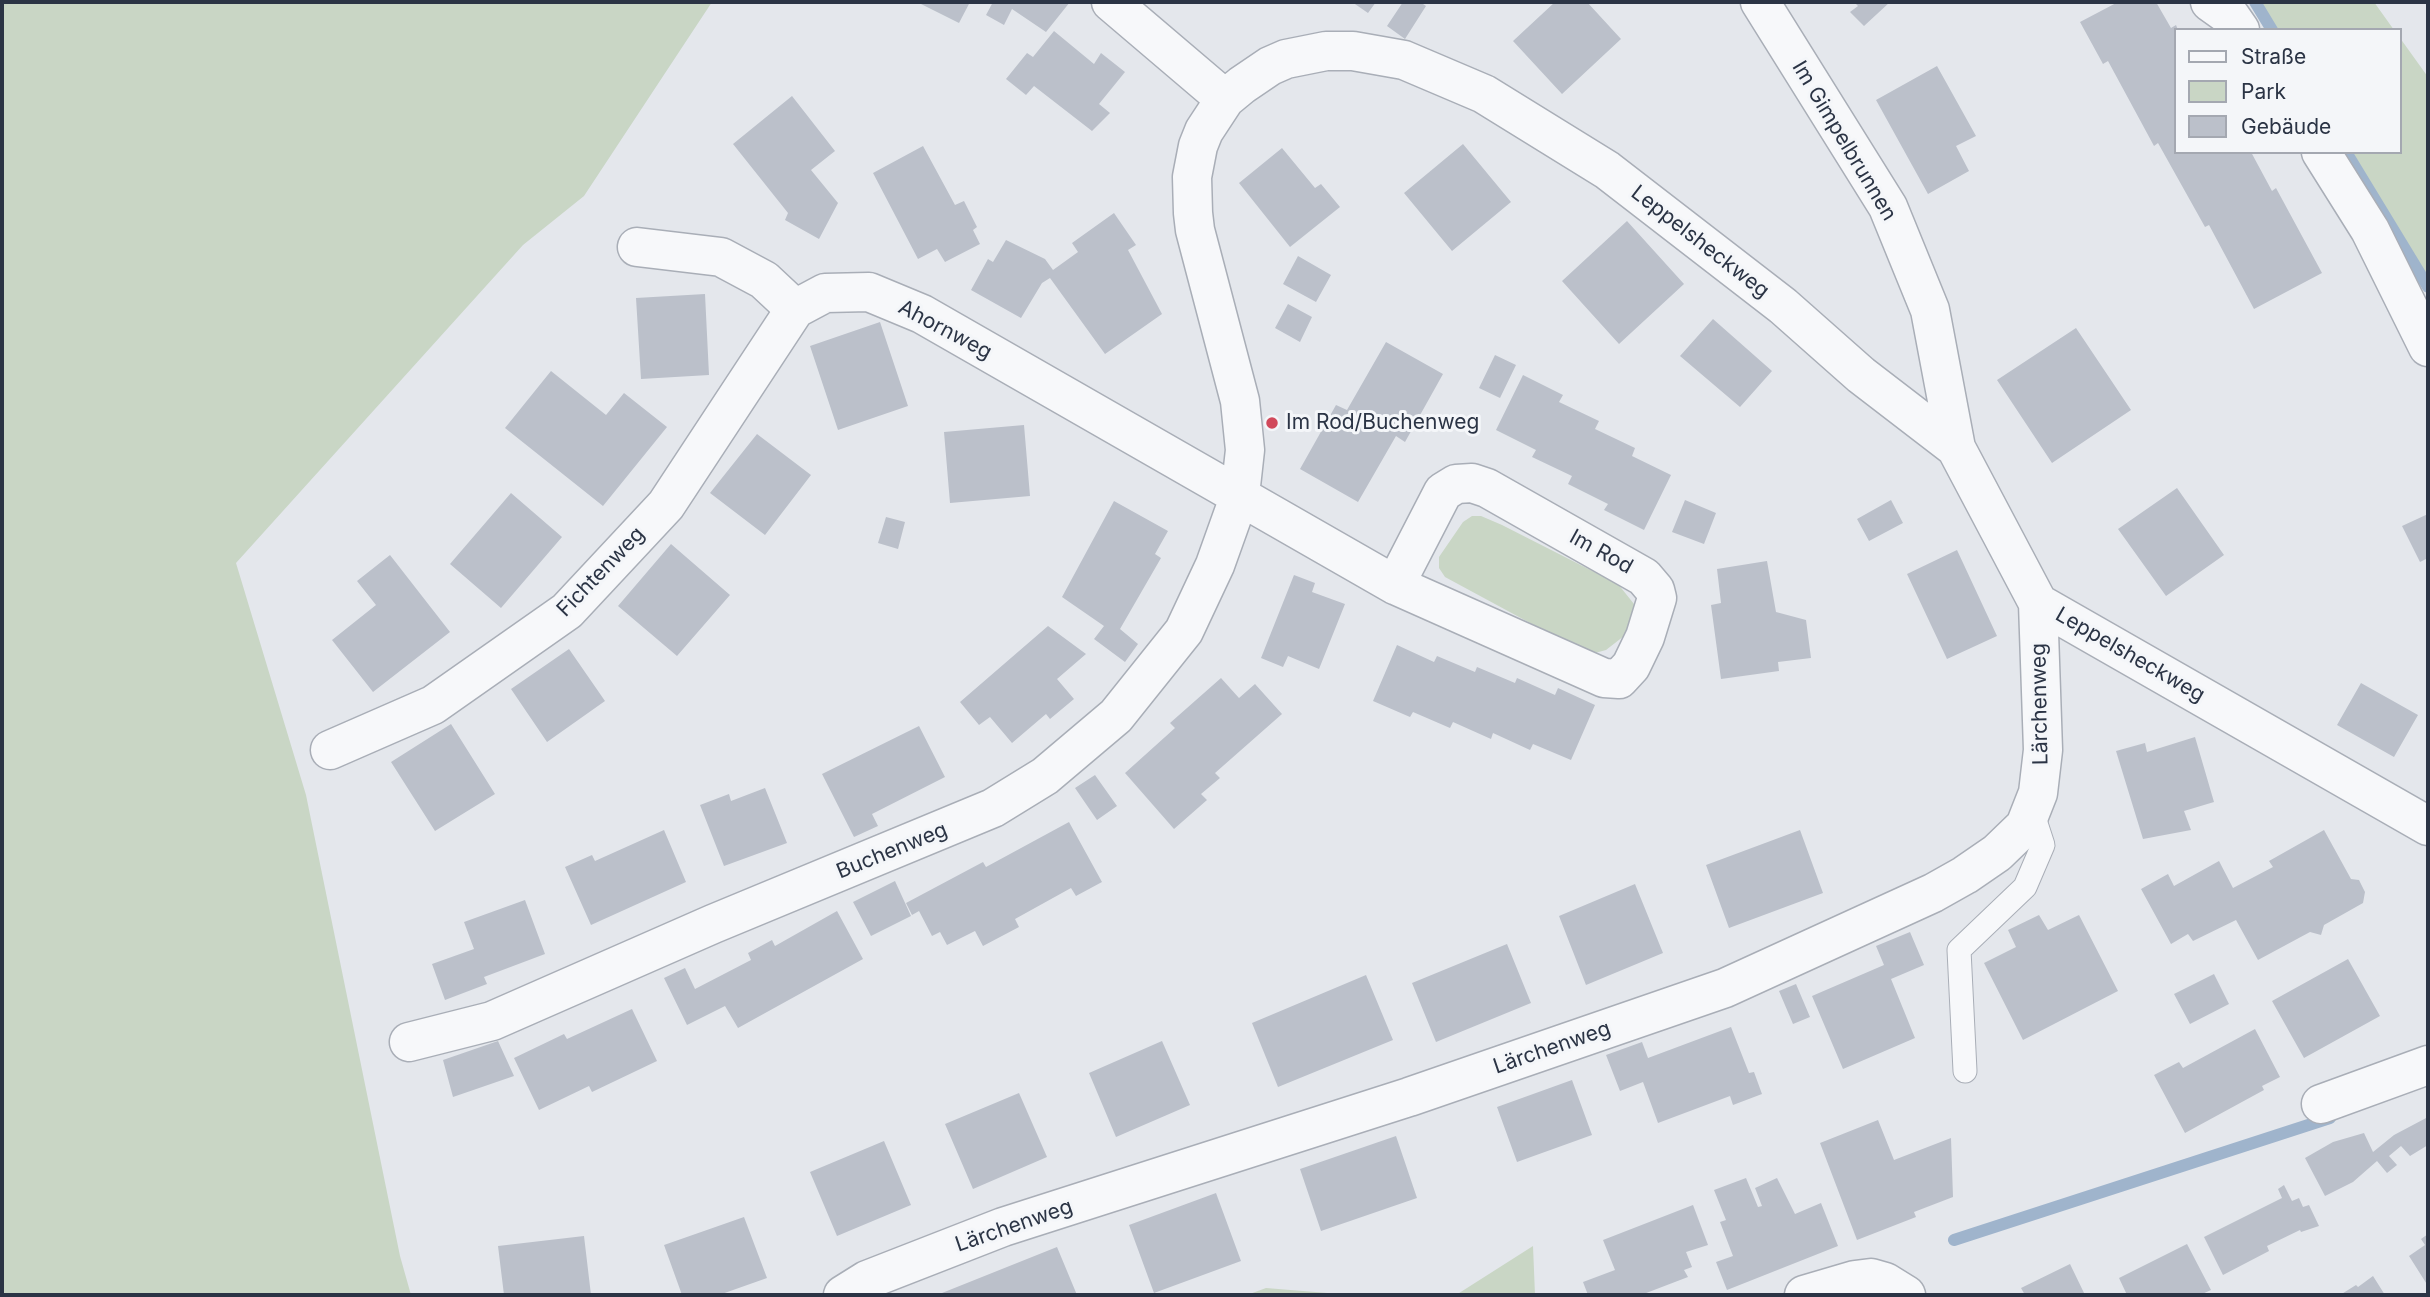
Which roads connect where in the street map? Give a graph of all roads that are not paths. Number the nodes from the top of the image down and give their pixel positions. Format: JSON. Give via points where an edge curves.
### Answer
{"nodes":[{"id":1,"x":1111,"y":2,"type":"edge"},
{"id":2,"x":1760,"y":2,"type":"edge"},
{"id":3,"x":1225,"y":99,"type":"junction"},
{"id":4,"x":2322,"y":154,"type":"edge"},
{"id":5,"x":637,"y":247,"type":"dead end"},
{"id":6,"x":795,"y":309,"type":"junction"},
{"id":7,"x":2428,"y":347,"type":"edge"},
{"id":8,"x":1956,"y":448,"type":"junction"},
{"id":9,"x":1240,"y":495,"type":"junction"},
{"id":10,"x":1395,"y":585,"type":"junction"},
{"id":11,"x":2038,"y":603,"type":"junction"},
{"id":12,"x":330,"y":750,"type":"dead end"},
{"id":13,"x":2032,"y":811,"type":"junction"},
{"id":14,"x":2428,"y":826,"type":"edge"},
{"id":15,"x":409,"y":1042,"type":"dead end"},
{"id":16,"x":2428,"y":1065,"type":"edge"},
{"id":17,"x":1965,"y":1071,"type":"dead end"},
{"id":18,"x":2321,"y":1104,"type":"dead end"},
{"id":19,"x":843,"y":1295,"type":"edge"},
{"id":20,"x":1804,"y":1295,"type":"edge"},
{"id":21,"x":1906,"y":1295,"type":"edge"}],
"edges":[{"from":1,"to":3,"type":"street"},
{"from":2,"to":8,"type":"street","name":"Im Gimpelbrunnen","via":[[1888,207],[1930,310]]},
{"from":3,"to":8,"type":"street","name":"Leppelsheckweg","via":[[1270,66],[1326,51],[1404,60],[1484,94],[1607,170]]},
{"from":3,"to":9,"type":"street","name":"Leppelsheckweg","via":[[1198,146],[1192,177],[1193,213],[1240,401],[1245,450]]},
{"from":4,"to":7,"type":"street","via":[[2370,230]]},
{"from":5,"to":6,"type":"street","via":[[721,257],[764,280]]},
{"from":6,"to":9,"type":"street","name":"Ahornweg","via":[[824,293],[844,291],[869,292],[922,314]]},
{"from":6,"to":12,"type":"street","name":"Fichtenweg","via":[[666,505],[567,611],[433,705]]},
{"from":8,"to":11,"type":"street","name":"Leppelsheckweg"},
{"from":9,"to":10,"type":"street","name":"Im Rod"},
{"from":9,"to":15,"type":"street","name":"Buchenweg","via":[[1215,565],[1184,631],[1116,716],[1045,776],[993,808],[492,1020]]},
{"from":10,"to":10,"type":"street","name":"Im Rod","via":[[1604,678],[1619,679],[1645,637],[1657,598],[1644,577],[1472,483],[1456,484],[1443,492]]},
{"from":11,"to":13,"type":"street","name":"Lärchenweg","via":[[2043,750]]},
{"from":11,"to":14,"type":"street","name":"Leppelsheckweg"},
{"from":13,"to":17,"type":"lane","via":[[2043,845],[2025,887],[1959,950]]},
{"from":13,"to":19,"type":"street","name":"Lärchenweg","via":[[2025,826],[1997,853],[1933,893],[1725,988],[1409,1097],[1003,1227],[867,1280]]},
{"from":16,"to":18,"type":"street"},
{"from":20,"to":21,"type":"street","via":[[1871,1278]]}]}
